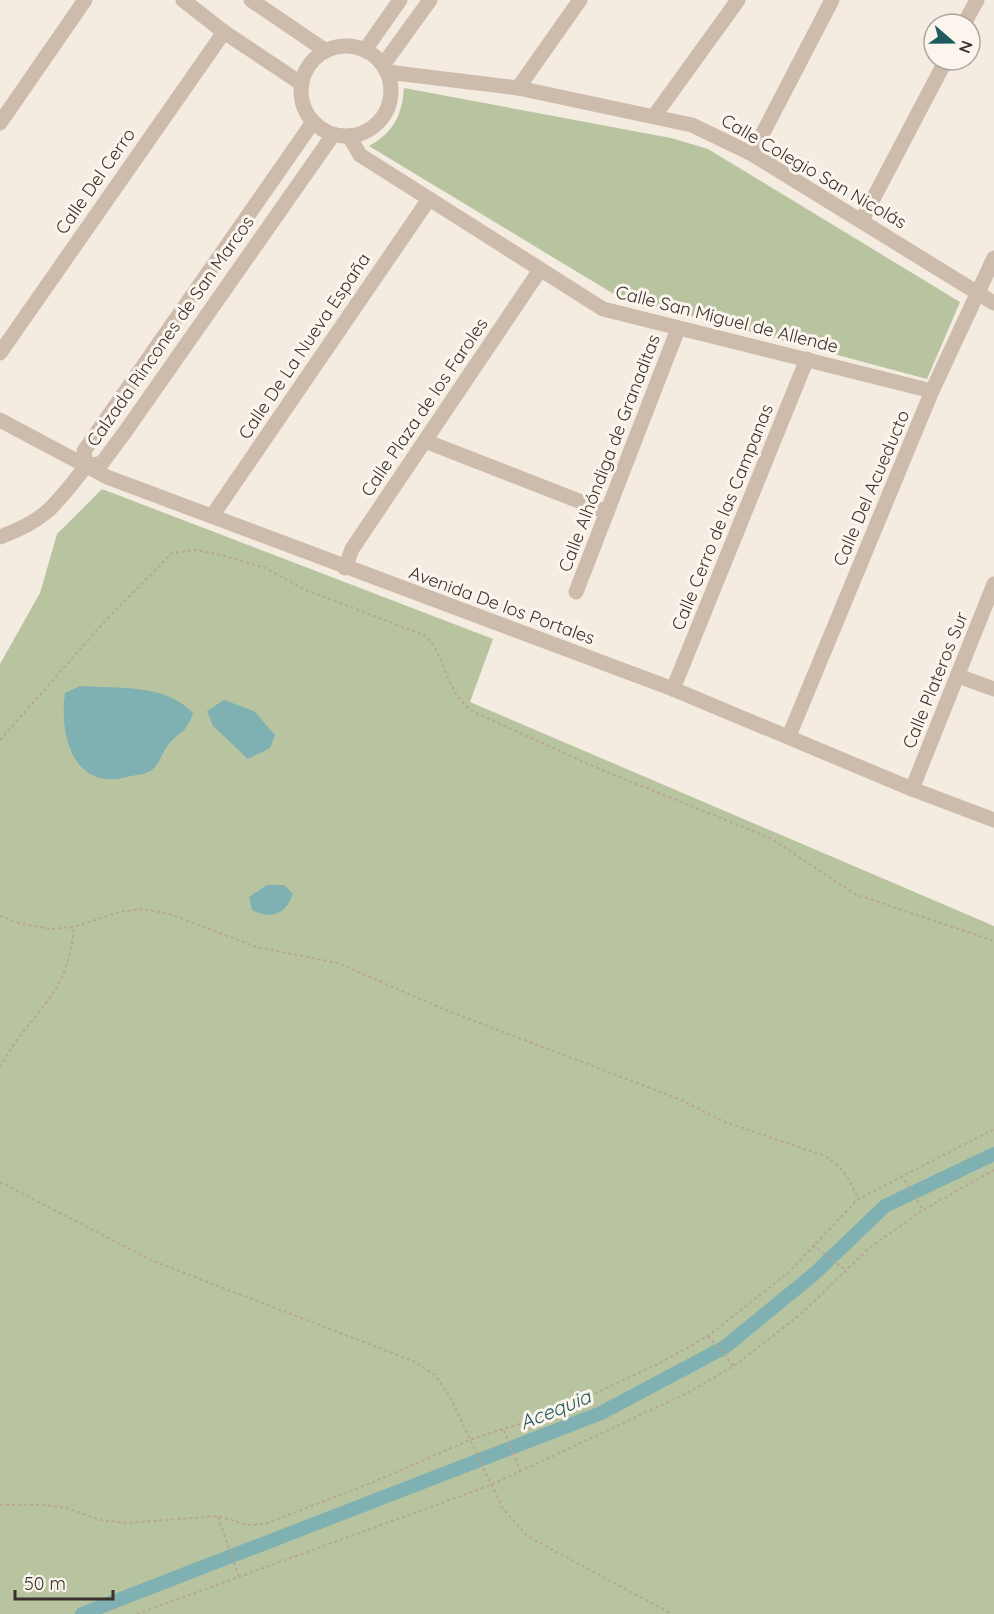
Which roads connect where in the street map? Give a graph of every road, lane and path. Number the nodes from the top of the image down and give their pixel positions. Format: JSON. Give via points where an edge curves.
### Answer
{"nodes":[{"id":1,"x":85,"y":0,"type":"edge"},
{"id":2,"x":183,"y":0,"type":"edge"},
{"id":3,"x":251,"y":0,"type":"edge"},
{"id":4,"x":400,"y":0,"type":"edge"},
{"id":5,"x":430,"y":0,"type":"edge"},
{"id":6,"x":580,"y":0,"type":"edge"},
{"id":7,"x":738,"y":0,"type":"edge"},
{"id":8,"x":832,"y":0,"type":"edge"},
{"id":9,"x":224,"y":32,"type":"junction"},
{"id":10,"x":364,"y":50,"type":"junction"},
{"id":11,"x":326,"y":51,"type":"junction"},
{"id":12,"x":385,"y":69,"type":"junction"},
{"id":13,"x":940,"y":72,"type":"edge"},
{"id":14,"x":302,"y":84,"type":"junction"},
{"id":15,"x":518,"y":88,"type":"junction"},
{"id":16,"x":655,"y":115,"type":"junction"},
{"id":17,"x":313,"y":122,"type":"junction"},
{"id":18,"x":0,"y":123,"type":"edge"},
{"id":19,"x":341,"y":136,"type":"junction"},
{"id":20,"x":752,"y":154,"type":"junction"},
{"id":21,"x":429,"y":199,"type":"junction"},
{"id":22,"x":862,"y":220,"type":"junction"},
{"id":23,"x":994,"y":258,"type":"edge"},
{"id":24,"x":540,"y":270,"type":"junction"},
{"id":25,"x":977,"y":292,"type":"junction"},
{"id":26,"x":994,"y":303,"type":"edge"},
{"id":27,"x":678,"y":329,"type":"junction"},
{"id":28,"x":0,"y":353,"type":"edge"},
{"id":29,"x":807,"y":359,"type":"junction"},
{"id":30,"x":932,"y":391,"type":"junction"},
{"id":31,"x":0,"y":420,"type":"edge"},
{"id":32,"x":425,"y":441,"type":"junction"},
{"id":33,"x":86,"y":466,"type":"junction"},
{"id":34,"x":607,"y":512,"type":"junction"},
{"id":35,"x":212,"y":516,"type":"junction"},
{"id":36,"x":0,"y":537,"type":"edge"},
{"id":37,"x":345,"y":568,"type":"junction"},
{"id":38,"x":994,"y":584,"type":"edge"},
{"id":39,"x":576,"y":592,"type":"dead end"},
{"id":40,"x":958,"y":676,"type":"junction"},
{"id":41,"x":673,"y":689,"type":"junction"},
{"id":42,"x":994,"y":689,"type":"edge"},
{"id":43,"x":789,"y":736,"type":"junction"},
{"id":44,"x":0,"y":740,"type":"edge"},
{"id":45,"x":912,"y":789,"type":"junction"},
{"id":46,"x":994,"y":820,"type":"edge"},
{"id":47,"x":0,"y":916,"type":"edge"},
{"id":48,"x":74,"y":927,"type":"junction"},
{"id":49,"x":994,"y":941,"type":"edge"},
{"id":50,"x":0,"y":1067,"type":"edge"},
{"id":51,"x":994,"y":1129,"type":"edge"},
{"id":52,"x":994,"y":1170,"type":"edge"},
{"id":53,"x":901,"y":1175,"type":"junction"},
{"id":54,"x":0,"y":1182,"type":"edge"},
{"id":55,"x":858,"y":1199,"type":"junction"},
{"id":56,"x":923,"y":1210,"type":"junction"},
{"id":57,"x":813,"y":1245,"type":"junction"},
{"id":58,"x":845,"y":1270,"type":"junction"},
{"id":59,"x":708,"y":1336,"type":"junction"},
{"id":60,"x":734,"y":1366,"type":"junction"},
{"id":61,"x":504,"y":1431,"type":"junction"},
{"id":62,"x":472,"y":1439,"type":"junction"},
{"id":63,"x":520,"y":1471,"type":"junction"},
{"id":64,"x":491,"y":1485,"type":"junction"},
{"id":65,"x":0,"y":1505,"type":"edge"},
{"id":66,"x":218,"y":1516,"type":"junction"},
{"id":67,"x":239,"y":1577,"type":"junction"},
{"id":68,"x":137,"y":1614,"type":"edge"},
{"id":69,"x":672,"y":1614,"type":"edge"}],
"edges":[{"from":1,"to":18,"type":"street"},
{"from":2,"to":9,"type":"street"},
{"from":3,"to":11,"type":"street"},
{"from":4,"to":10,"type":"street"},
{"from":5,"to":12,"type":"street"},
{"from":6,"to":15,"type":"street"},
{"from":7,"to":16,"type":"street"},
{"from":8,"to":20,"type":"street"},
{"from":9,"to":14,"type":"street"},
{"from":9,"to":28,"type":"street","name":"Calle Del Cerro"},
{"from":10,"to":11,"type":"street","via":[[339,47]]},
{"from":10,"to":12,"type":"street"},
{"from":11,"to":14,"type":"street","via":[[310,65]]},
{"from":12,"to":15,"type":"street","name":"Calle Colegio San Nicolás"},
{"from":12,"to":19,"type":"street","via":[[391,90],[386,112],[370,129]]},
{"from":13,"to":22,"type":"street"},
{"from":14,"to":17,"type":"street","via":[[303,104]]},
{"from":15,"to":16,"type":"street","name":"Calle Colegio San Nicolás"},
{"from":16,"to":20,"type":"street","name":"Calle Colegio San Nicolás","via":[[692,125]]},
{"from":17,"to":19,"type":"street"},
{"from":17,"to":33,"type":"street","name":"Calzada Rincones de San Marcos","via":[[84,452]]},
{"from":19,"to":21,"type":"street","name":"Calle San Miguel de Allende","via":[[360,155]]},
{"from":19,"to":33,"type":"street","name":"Calzada Rincones de San Marcos","via":[[102,463]]},
{"from":20,"to":22,"type":"street","name":"Calle Colegio San Nicolás"},
{"from":21,"to":24,"type":"street","name":"Calle San Miguel de Allende"},
{"from":21,"to":35,"type":"street","name":"Calle De La Nueva España"},
{"from":22,"to":25,"type":"street","name":"Calle Colegio San Nicolás"},
{"from":23,"to":25,"type":"street","name":"Calle Del Acueducto"},
{"from":24,"to":27,"type":"street","name":"Calle San Miguel de Allende","via":[[603,309]]},
{"from":24,"to":32,"type":"street","name":"Calle Plaza de los Faroles"},
{"from":25,"to":26,"type":"street","name":"Calle Colegio San Nicolás"},
{"from":25,"to":30,"type":"street","name":"Calle Del Acueducto"},
{"from":27,"to":29,"type":"street","name":"Calle San Miguel de Allende"},
{"from":27,"to":34,"type":"street","name":"Calle Alhóndiga de Granaditas"},
{"from":29,"to":30,"type":"street","name":"Calle San Miguel de Allende"},
{"from":29,"to":41,"type":"street","name":"Calle Cerro de las Campanas"},
{"from":30,"to":43,"type":"street","name":"Calle Del Acueducto"},
{"from":31,"to":33,"type":"street","name":"Avenida De los Portales"},
{"from":32,"to":34,"type":"street"},
{"from":32,"to":37,"type":"street","name":"Calle Plaza de los Faroles","via":[[352,549]]},
{"from":33,"to":35,"type":"street","name":"Avenida De los Portales"},
{"from":33,"to":36,"type":"street","via":[[50,511]]},
{"from":34,"to":39,"type":"street","name":"Calle Alhóndiga de Granaditas"},
{"from":35,"to":37,"type":"street","name":"Avenida De los Portales"},
{"from":37,"to":41,"type":"street","name":"Avenida De los Portales"},
{"from":38,"to":40,"type":"street","name":"Calle Plateros Sur"},
{"from":40,"to":42,"type":"street"},
{"from":40,"to":45,"type":"street","name":"Calle Plateros Sur"},
{"from":41,"to":43,"type":"street","name":"Avenida De los Portales"},
{"from":43,"to":45,"type":"street","name":"Avenida De los Portales"},
{"from":44,"to":49,"type":"path","via":[[106,620],[172,553],[196,550],[222,555],[265,568],[306,590],[426,636],[437,648],[451,686],[474,712],[597,768],[770,838],[855,894]]},
{"from":45,"to":46,"type":"street","name":"Avenida De los Portales"},
{"from":47,"to":48,"type":"path","via":[[51,929]]},
{"from":48,"to":50,"type":"path","via":[[66,973]]},
{"from":48,"to":55,"type":"path","via":[[119,912],[143,909],[170,914],[256,947],[338,963],[443,1009],[679,1099],[725,1122],[825,1156],[839,1164]]},
{"from":51,"to":53,"type":"path"},
{"from":52,"to":56,"type":"path"},
{"from":53,"to":55,"type":"path"},
{"from":53,"to":56,"type":"path"},
{"from":54,"to":62,"type":"path","via":[[153,1261],[413,1361],[435,1375]]},
{"from":55,"to":57,"type":"path"},
{"from":56,"to":58,"type":"path"},
{"from":57,"to":58,"type":"path"},
{"from":57,"to":59,"type":"path","via":[[789,1272]]},
{"from":58,"to":60,"type":"path","via":[[801,1314]]},
{"from":59,"to":60,"type":"path"},
{"from":59,"to":61,"type":"path","via":[[551,1414]]},
{"from":60,"to":63,"type":"path","via":[[685,1394]]},
{"from":61,"to":62,"type":"path"},
{"from":61,"to":63,"type":"path"},
{"from":62,"to":64,"type":"path"},
{"from":62,"to":66,"type":"path","via":[[265,1524],[248,1525]]},
{"from":63,"to":64,"type":"path"},
{"from":64,"to":67,"type":"path"},
{"from":64,"to":69,"type":"path","via":[[503,1509],[527,1536]]},
{"from":65,"to":66,"type":"path","via":[[46,1505],[128,1523]]},
{"from":66,"to":67,"type":"path"},
{"from":67,"to":68,"type":"path"}]}
